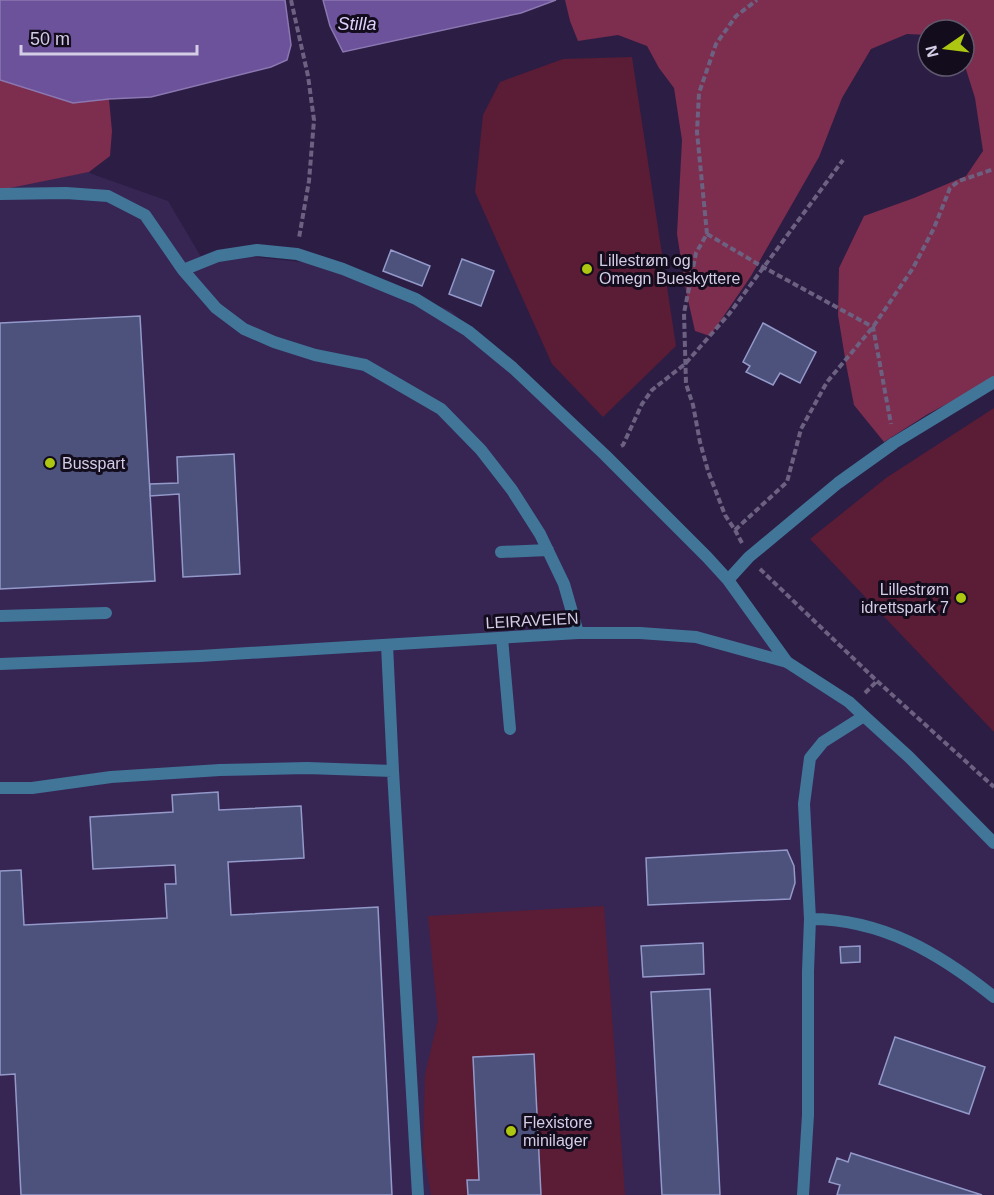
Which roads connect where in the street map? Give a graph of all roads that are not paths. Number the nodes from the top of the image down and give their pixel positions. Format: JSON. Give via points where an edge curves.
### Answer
{"nodes":[{"id":1,"x":0,"y":194,"type":"edge"},
{"id":2,"x":183,"y":270,"type":"junction"},
{"id":3,"x":994,"y":382,"type":"edge"},
{"id":4,"x":548,"y":550,"type":"junction"},
{"id":5,"x":501,"y":552,"type":"dead end"},
{"id":6,"x":728,"y":580,"type":"junction"},
{"id":7,"x":106,"y":613,"type":"dead end"},
{"id":8,"x":0,"y":616,"type":"edge"},
{"id":9,"x":578,"y":633,"type":"junction"},
{"id":10,"x":502,"y":638,"type":"junction"},
{"id":11,"x":387,"y":645,"type":"junction"},
{"id":12,"x":787,"y":662,"type":"junction"},
{"id":13,"x":0,"y":664,"type":"edge"},
{"id":14,"x":864,"y":716,"type":"junction"},
{"id":15,"x":510,"y":729,"type":"dead end"},
{"id":16,"x":393,"y":771,"type":"junction"},
{"id":17,"x":0,"y":788,"type":"edge"},
{"id":18,"x":994,"y":843,"type":"edge"},
{"id":19,"x":810,"y":919,"type":"junction"},
{"id":20,"x":994,"y":997,"type":"edge"},
{"id":21,"x":418,"y":1195,"type":"edge"},
{"id":22,"x":803,"y":1195,"type":"edge"}],
"edges":[{"from":1,"to":2,"type":"street","via":[[108,196],[146,215]]},
{"from":2,"to":4,"type":"street","via":[[216,308],[244,329],[315,355],[365,365],[441,409],[481,450],[512,490]]},
{"from":2,"to":6,"type":"street","via":[[218,256],[257,250],[297,254],[416,299],[468,331],[513,368]]},
{"from":3,"to":6,"type":"street","via":[[894,443],[838,483],[749,557]]},
{"from":4,"to":5,"type":"street"},
{"from":4,"to":9,"type":"street","via":[[564,584]]},
{"from":6,"to":12,"type":"street"},
{"from":7,"to":8,"type":"street"},
{"from":9,"to":10,"type":"street","name":"LEIRAVEIEN"},
{"from":9,"to":12,"type":"street","name":"LEIRAVEIEN","via":[[696,636]]},
{"from":10,"to":11,"type":"street","name":"LEIRAVEIEN"},
{"from":10,"to":15,"type":"street"},
{"from":11,"to":13,"type":"street","name":"LEIRAVEIEN"},
{"from":11,"to":16,"type":"street"},
{"from":12,"to":14,"type":"street","name":"LEIRAVEIEN"},
{"from":14,"to":18,"type":"street","name":"LEIRAVEIEN"},
{"from":14,"to":19,"type":"street","via":[[823,742],[810,758],[804,804]]},
{"from":16,"to":17,"type":"street","via":[[220,770]]},
{"from":16,"to":21,"type":"street"},
{"from":19,"to":20,"type":"street","via":[[895,934],[943,960]]},
{"from":19,"to":22,"type":"street"}]}
